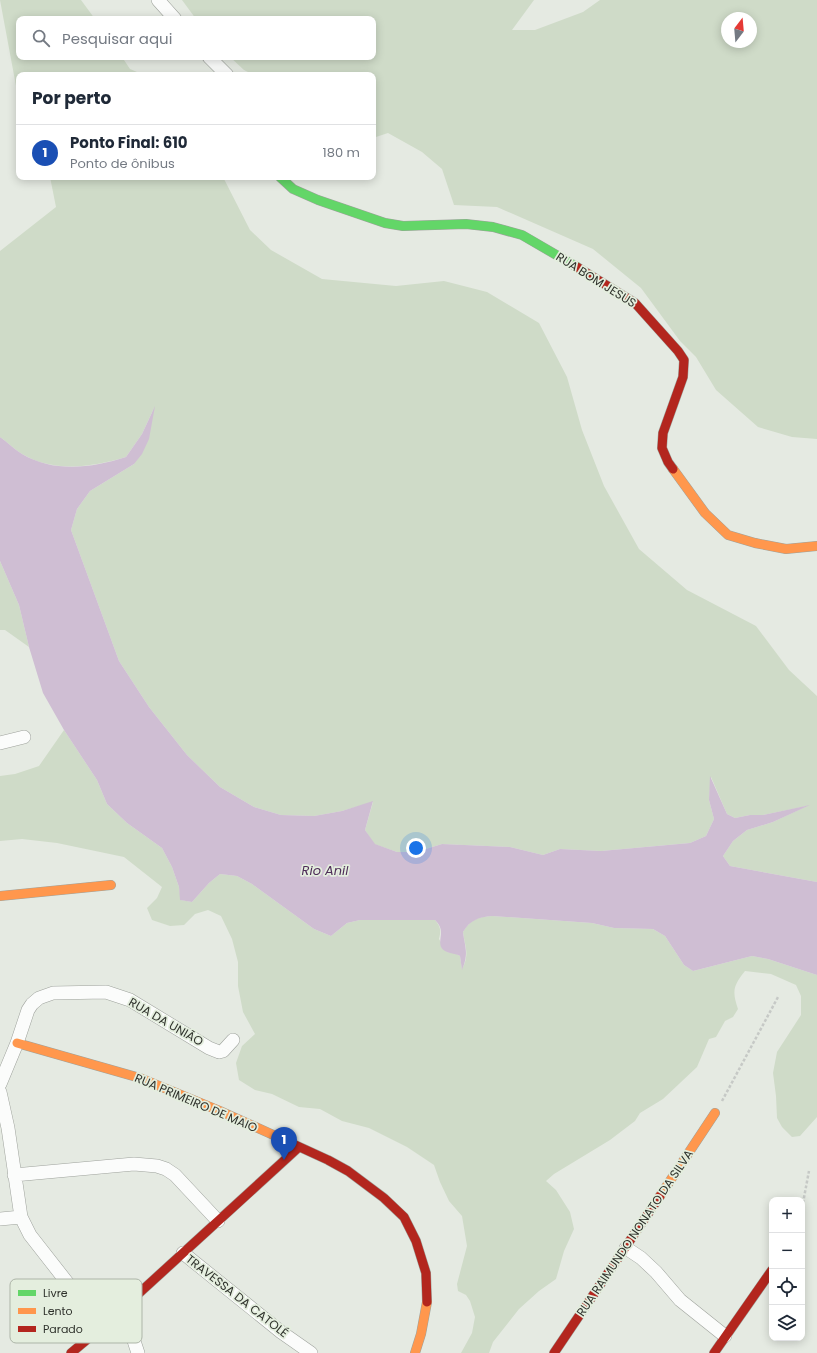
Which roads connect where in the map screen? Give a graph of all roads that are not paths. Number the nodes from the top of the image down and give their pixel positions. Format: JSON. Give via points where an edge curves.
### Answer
{"nodes":[{"id":1,"x":158,"y":0,"type":"edge"},
{"id":2,"x":172,"y":16,"type":"edge"},
{"id":3,"x":212,"y":60,"type":"edge"},
{"id":4,"x":224,"y":72,"type":"edge"},
{"id":5,"x":283,"y":180,"type":"edge"},
{"id":6,"x":817,"y":546,"type":"edge"},
{"id":7,"x":24,"y":737,"type":"dead end"},
{"id":8,"x":0,"y":743,"type":"edge"},
{"id":9,"x":111,"y":884,"type":"dead end"},
{"id":10,"x":0,"y":896,"type":"edge"},
{"id":11,"x":233,"y":1040,"type":"dead end"},
{"id":12,"x":17,"y":1043,"type":"junction"},
{"id":13,"x":4,"y":1061,"type":"edge"},
{"id":14,"x":0,"y":1084,"type":"edge"},
{"id":15,"x":0,"y":1092,"type":"edge"},
{"id":16,"x":715,"y":1113,"type":"road end"},
{"id":17,"x":299,"y":1147,"type":"junction"},
{"id":18,"x":14,"y":1175,"type":"junction"},
{"id":19,"x":21,"y":1217,"type":"junction"},
{"id":20,"x":0,"y":1219,"type":"edge"},
{"id":21,"x":218,"y":1221,"type":"junction"},
{"id":22,"x":626,"y":1248,"type":"junction"},
{"id":23,"x":183,"y":1253,"type":"junction"},
{"id":24,"x":769,"y":1274,"type":"edge"},
{"id":25,"x":64,"y":1279,"type":"edge"},
{"id":26,"x":142,"y":1290,"type":"edge"},
{"id":27,"x":725,"y":1336,"type":"junction"},
{"id":28,"x":83,"y":1343,"type":"edge"},
{"id":29,"x":135,"y":1343,"type":"edge"},
{"id":30,"x":71,"y":1353,"type":"edge"},
{"id":31,"x":138,"y":1353,"type":"edge"},
{"id":32,"x":311,"y":1353,"type":"edge"},
{"id":33,"x":415,"y":1353,"type":"edge"},
{"id":34,"x":554,"y":1353,"type":"edge"},
{"id":35,"x":714,"y":1353,"type":"edge"}],
"edges":[{"from":1,"to":2,"type":"street"},
{"from":3,"to":4,"type":"street"},
{"from":5,"to":6,"type":"street","name":"RUA BOM JESUS","via":[[293,189],[385,223],[403,226],[466,224],[493,227],[522,235],[635,303],[684,360],[683,377],[663,433],[662,448],[668,462],[687,488],[705,512],[728,534],[786,549]]},
{"from":7,"to":8,"type":"street"},
{"from":9,"to":10,"type":"street"},
{"from":11,"to":12,"type":"street","name":"RUA DA UNIÃO","via":[[222,1051],[216,1051],[130,1000],[106,992],[53,993],[39,998],[28,1010]]},
{"from":12,"to":13,"type":"street"},
{"from":12,"to":17,"type":"street","name":"RUA PRIMEIRO DE MAIO","via":[[140,1078]]},
{"from":13,"to":14,"type":"street"},
{"from":15,"to":18,"type":"street"},
{"from":16,"to":22,"type":"street","name":"RUA RAIMUNDO NONATO DA SILVA"},
{"from":17,"to":21,"type":"street"},
{"from":17,"to":33,"type":"street","name":"RUA PRIMEIRO DE MAIO","via":[[348,1171],[404,1217],[416,1241],[426,1273],[427,1302]]},
{"from":18,"to":19,"type":"street"},
{"from":18,"to":21,"type":"street","via":[[134,1164],[157,1166],[175,1175]]},
{"from":19,"to":20,"type":"street"},
{"from":19,"to":25,"type":"street","via":[[30,1235]]},
{"from":21,"to":23,"type":"street"},
{"from":22,"to":27,"type":"street","via":[[656,1272],[680,1300]]},
{"from":22,"to":34,"type":"street","name":"RUA RAIMUNDO NONATO DA SILVA"},
{"from":23,"to":26,"type":"street"},
{"from":23,"to":32,"type":"street","name":"TRAVESSA DA CATOLÉ"},
{"from":24,"to":27,"type":"street"},
{"from":27,"to":35,"type":"street"},
{"from":28,"to":30,"type":"street"},
{"from":29,"to":31,"type":"street"}]}
